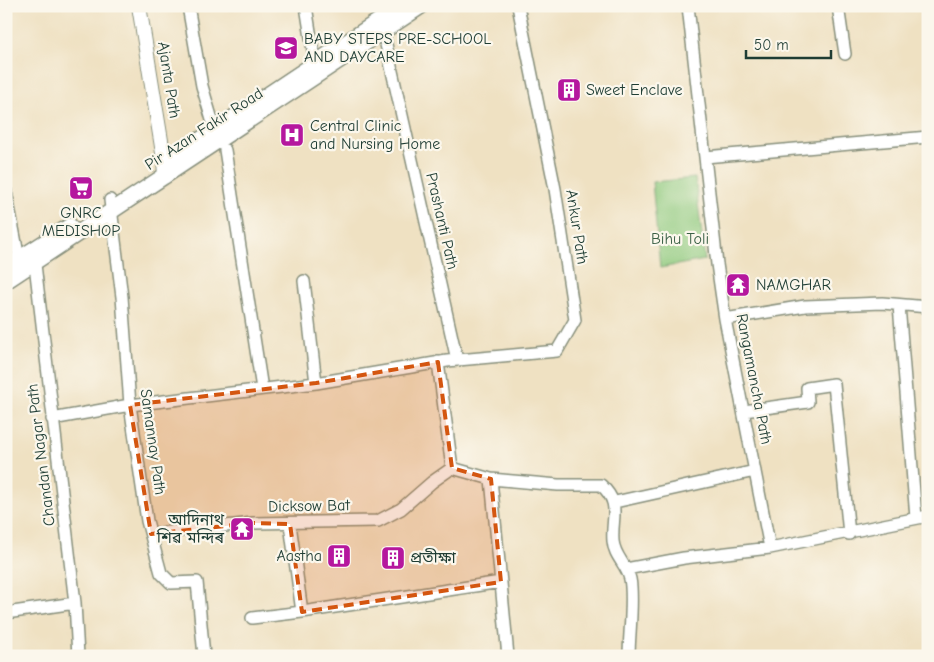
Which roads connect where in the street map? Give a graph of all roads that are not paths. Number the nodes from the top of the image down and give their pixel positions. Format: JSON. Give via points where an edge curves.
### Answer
{"nodes":[{"id":1,"x":139,"y":6,"type":"edge"},
{"id":2,"x":188,"y":6,"type":"edge"},
{"id":3,"x":306,"y":6,"type":"edge"},
{"id":4,"x":400,"y":6,"type":"edge"},
{"id":5,"x":421,"y":6,"type":"edge"},
{"id":6,"x":518,"y":6,"type":"edge"},
{"id":7,"x":688,"y":6,"type":"edge"},
{"id":8,"x":838,"y":6,"type":"edge"},
{"id":9,"x":383,"y":31,"type":"junction"},
{"id":10,"x":845,"y":54,"type":"dead end"},
{"id":11,"x":315,"y":63,"type":"junction"},
{"id":12,"x":215,"y":130,"type":"junction"},
{"id":13,"x":928,"y":137,"type":"edge"},
{"id":14,"x":225,"y":150,"type":"dead end"},
{"id":15,"x":705,"y":157,"type":"junction"},
{"id":16,"x":164,"y":167,"type":"junction"},
{"id":17,"x":6,"y":191,"type":"edge"},
{"id":18,"x":110,"y":206,"type":"junction"},
{"id":19,"x":34,"y":255,"type":"junction"},
{"id":20,"x":12,"y":263,"type":"edge"},
{"id":21,"x":6,"y":281,"type":"edge"},
{"id":22,"x":304,"y":281,"type":"dead end"},
{"id":23,"x":899,"y":305,"type":"junction"},
{"id":24,"x":928,"y":308,"type":"edge"},
{"id":25,"x":725,"y":318,"type":"junction"},
{"id":26,"x":457,"y":360,"type":"junction"},
{"id":27,"x":438,"y":362,"type":"junction"},
{"id":28,"x":316,"y":382,"type":"junction"},
{"id":29,"x":262,"y":389,"type":"junction"},
{"id":30,"x":130,"y":405,"type":"junction"},
{"id":31,"x":744,"y":412,"type":"junction"},
{"id":32,"x":52,"y":419,"type":"junction"},
{"id":33,"x":452,"y":468,"type":"junction"},
{"id":34,"x":755,"y":471,"type":"junction"},
{"id":35,"x":490,"y":479,"type":"junction"},
{"id":36,"x":615,"y":502,"type":"junction"},
{"id":37,"x":922,"y":517,"type":"edge"},
{"id":38,"x":290,"y":524,"type":"junction"},
{"id":39,"x":151,"y":534,"type":"junction"},
{"id":40,"x":848,"y":534,"type":"junction"},
{"id":41,"x":770,"y":548,"type":"junction"},
{"id":42,"x":626,"y":569,"type":"junction"},
{"id":43,"x":501,"y":582,"type":"junction"},
{"id":44,"x":75,"y":603,"type":"junction"},
{"id":45,"x":302,"y":612,"type":"junction"},
{"id":46,"x":6,"y":613,"type":"edge"},
{"id":47,"x":252,"y":618,"type":"dead end"},
{"id":48,"x":627,"y":655,"type":"edge"},
{"id":49,"x":78,"y":656,"type":"edge"},
{"id":50,"x":204,"y":656,"type":"edge"},
{"id":51,"x":508,"y":656,"type":"edge"}],
"edges":[{"from":1,"to":16,"type":"street","name":"Ajanta Path"},
{"from":2,"to":12,"type":"street","via":[[202,86]]},
{"from":3,"to":11,"type":"street"},
{"from":4,"to":11,"type":"main road","name":"Pir Azan Fakir Road"},
{"from":5,"to":9,"type":"main road","name":"Pir Azan Fakir Road"},
{"from":6,"to":26,"type":"street","name":"Ankur Path","via":[[555,189],[575,320],[557,351]]},
{"from":7,"to":15,"type":"street","name":"Rangamancha Path"},
{"from":8,"to":10,"type":"street"},
{"from":9,"to":16,"type":"main road","name":"Pir Azan Fakir Road"},
{"from":9,"to":26,"type":"street","name":"Prashanti Path"},
{"from":11,"to":12,"type":"main road","name":"Pir Azan Fakir Road"},
{"from":12,"to":16,"type":"main road","name":"Pir Azan Fakir Road"},
{"from":13,"to":15,"type":"street"},
{"from":14,"to":29,"type":"street"},
{"from":15,"to":25,"type":"street","name":"Rangamancha Path"},
{"from":16,"to":18,"type":"main road","name":"Pir Azan Fakir Road"},
{"from":17,"to":20,"type":"street"},
{"from":18,"to":19,"type":"main road","name":"Pir Azan Fakir Road"},
{"from":18,"to":30,"type":"street","name":"Samannay Path","via":[[122,298]]},
{"from":19,"to":20,"type":"main road","name":"Pir Azan Fakir Road"},
{"from":19,"to":21,"type":"main road","name":"Pir Azan Fakir Road"},
{"from":19,"to":32,"type":"street","name":"Chandan Nagar Path"},
{"from":22,"to":28,"type":"street"},
{"from":23,"to":24,"type":"street"},
{"from":23,"to":25,"type":"street","via":[[805,306]]},
{"from":23,"to":37,"type":"street"},
{"from":25,"to":31,"type":"street","name":"Rangamancha Path"},
{"from":26,"to":27,"type":"street"},
{"from":27,"to":28,"type":"street"},
{"from":27,"to":33,"type":"street"},
{"from":28,"to":29,"type":"street"},
{"from":29,"to":30,"type":"street"},
{"from":30,"to":32,"type":"street"},
{"from":30,"to":39,"type":"street","name":"Samannay Path"},
{"from":31,"to":34,"type":"street","name":"Rangamancha Path"},
{"from":31,"to":40,"type":"street","via":[[808,402],[807,388],[834,384]]},
{"from":32,"to":44,"type":"street","name":"Chandan Nagar Path"},
{"from":33,"to":35,"type":"street"},
{"from":33,"to":38,"type":"street","name":"Dicksow Bat","via":[[400,509],[378,521]]},
{"from":34,"to":36,"type":"street"},
{"from":34,"to":41,"type":"street","name":"Rangamancha Path"},
{"from":35,"to":36,"type":"street","via":[[601,485]]},
{"from":35,"to":43,"type":"street"},
{"from":36,"to":42,"type":"street","via":[[613,542],[616,555]]},
{"from":37,"to":40,"type":"street"},
{"from":38,"to":39,"type":"street","name":"Dicksow Bat","via":[[253,523]]},
{"from":38,"to":45,"type":"street"},
{"from":39,"to":50,"type":"street","name":"Samannay Path","via":[[161,573],[171,583],[197,582]]},
{"from":40,"to":41,"type":"street"},
{"from":41,"to":42,"type":"street","via":[[684,558]]},
{"from":42,"to":48,"type":"street","via":[[630,579]]},
{"from":43,"to":45,"type":"street"},
{"from":43,"to":51,"type":"street"},
{"from":44,"to":46,"type":"street"},
{"from":44,"to":49,"type":"street","name":"Chandan Nagar Path"},
{"from":45,"to":47,"type":"street"}]}
